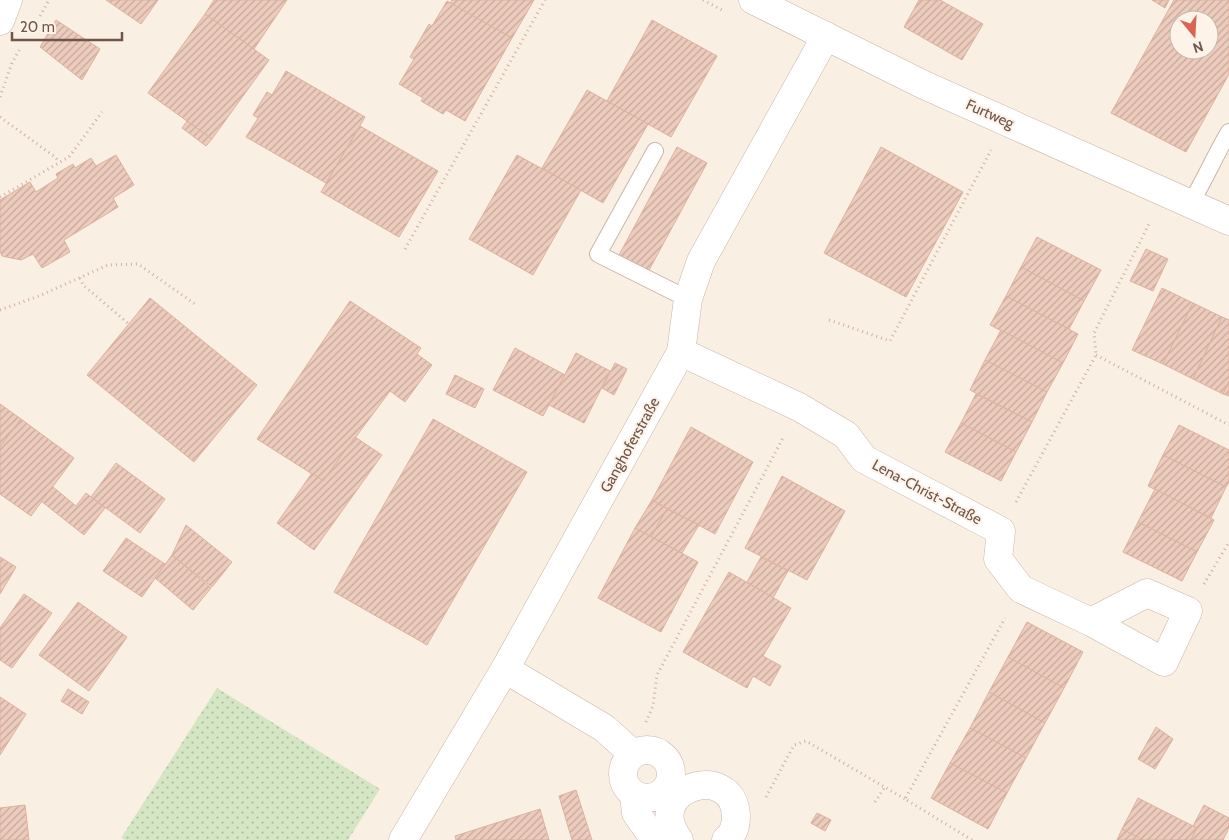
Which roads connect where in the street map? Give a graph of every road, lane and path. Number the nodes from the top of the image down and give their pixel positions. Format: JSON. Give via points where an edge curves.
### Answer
{"nodes":[{"id":1,"x":8,"y":0,"type":"edge"},
{"id":2,"x":545,"y":0,"type":"edge"},
{"id":3,"x":753,"y":0,"type":"edge"},
{"id":4,"x":0,"y":21,"type":"edge"},
{"id":5,"x":826,"y":36,"type":"junction"},
{"id":6,"x":102,"y":112,"type":"dead end"},
{"id":7,"x":0,"y":117,"type":"edge"},
{"id":8,"x":1229,"y":132,"type":"edge"},
{"id":9,"x":991,"y":149,"type":"dead end"},
{"id":10,"x":656,"y":151,"type":"dead end"},
{"id":11,"x":59,"y":162,"type":"junction"},
{"id":12,"x":0,"y":197,"type":"edge"},
{"id":13,"x":1190,"y":204,"type":"junction"},
{"id":14,"x":1155,"y":213,"type":"dead end"},
{"id":15,"x":1229,"y":221,"type":"edge"},
{"id":16,"x":405,"y":250,"type":"dead end"},
{"id":17,"x":80,"y":278,"type":"junction"},
{"id":18,"x":688,"y":299,"type":"junction"},
{"id":19,"x":195,"y":304,"type":"dead end"},
{"id":20,"x":0,"y":310,"type":"edge"},
{"id":21,"x":828,"y":320,"type":"dead end"},
{"id":22,"x":129,"y":324,"type":"dead end"},
{"id":23,"x":681,"y":352,"type":"junction"},
{"id":24,"x":1096,"y":355,"type":"junction"},
{"id":25,"x":1229,"y":425,"type":"edge"},
{"id":26,"x":784,"y":436,"type":"dead end"},
{"id":27,"x":1000,"y":531,"type":"junction"},
{"id":28,"x":1229,"y":542,"type":"edge"},
{"id":29,"x":1021,"y":589,"type":"junction"},
{"id":30,"x":1188,"y":611,"type":"junction"},
{"id":31,"x":1091,"y":622,"type":"junction"},
{"id":32,"x":504,"y":669,"type":"junction"},
{"id":33,"x":639,"y":751,"type":"junction"},
{"id":34,"x":885,"y":787,"type":"junction"},
{"id":35,"x":672,"y":792,"type":"junction"},
{"id":36,"x":634,"y":794,"type":"junction"},
{"id":37,"x":905,"y":799,"type":"junction"},
{"id":38,"x":875,"y":802,"type":"dead end"},
{"id":39,"x":731,"y":832,"type":"edge"},
{"id":40,"x":403,"y":840,"type":"edge"},
{"id":41,"x":655,"y":840,"type":"edge"},
{"id":42,"x":679,"y":840,"type":"edge"},
{"id":43,"x":974,"y":840,"type":"edge"}],
"edges":[{"from":1,"to":4,"type":"street"},
{"from":2,"to":16,"type":"path"},
{"from":3,"to":5,"type":"street","name":"Furtweg"},
{"from":5,"to":13,"type":"street","name":"Furtweg","via":[[924,85]]},
{"from":5,"to":18,"type":"street","name":"Ganghoferstraße","via":[[701,261]]},
{"from":6,"to":11,"type":"path","via":[[69,157]]},
{"from":7,"to":11,"type":"path"},
{"from":8,"to":13,"type":"lane"},
{"from":9,"to":21,"type":"path","via":[[890,341]]},
{"from":10,"to":18,"type":"lane","via":[[598,254]]},
{"from":11,"to":12,"type":"path"},
{"from":13,"to":15,"type":"street","name":"Furtweg"},
{"from":14,"to":24,"type":"path","via":[[1094,333]]},
{"from":17,"to":19,"type":"path","via":[[108,265],[138,264]]},
{"from":17,"to":20,"type":"path"},
{"from":17,"to":22,"type":"path","via":[[83,285]]},
{"from":18,"to":23,"type":"street","name":"Ganghoferstraße"},
{"from":23,"to":27,"type":"street","name":"Lena-Christ-Straße","via":[[799,408],[846,435],[864,459]]},
{"from":23,"to":32,"type":"street","name":"Ganghoferstraße"},
{"from":24,"to":25,"type":"path"},
{"from":24,"to":27,"type":"path"},
{"from":26,"to":33,"type":"path","via":[[657,675],[653,706],[642,729]]},
{"from":27,"to":29,"type":"street","via":[[998,559]]},
{"from":28,"to":30,"type":"path"},
{"from":29,"to":31,"type":"street"},
{"from":29,"to":37,"type":"path"},
{"from":30,"to":31,"type":"street","via":[[1147,593]]},
{"from":30,"to":31,"type":"street","via":[[1164,662]]},
{"from":32,"to":33,"type":"street"},
{"from":32,"to":40,"type":"street","name":"Ganghoferstraße"},
{"from":33,"to":35,"type":"street","via":[[659,752],[669,762]]},
{"from":33,"to":36,"type":"street","via":[[623,770],[627,788]]},
{"from":34,"to":37,"type":"path"},
{"from":34,"to":38,"type":"path"},
{"from":34,"to":39,"type":"path","via":[[806,741],[794,745],[754,818]]},
{"from":35,"to":36,"type":"street","via":[[652,798]]},
{"from":35,"to":39,"type":"street","via":[[703,783],[717,786],[729,796],[736,809]]},
{"from":35,"to":42,"type":"street","via":[[670,820]]},
{"from":36,"to":41,"type":"street","via":[[636,813]]},
{"from":37,"to":43,"type":"path"}]}
